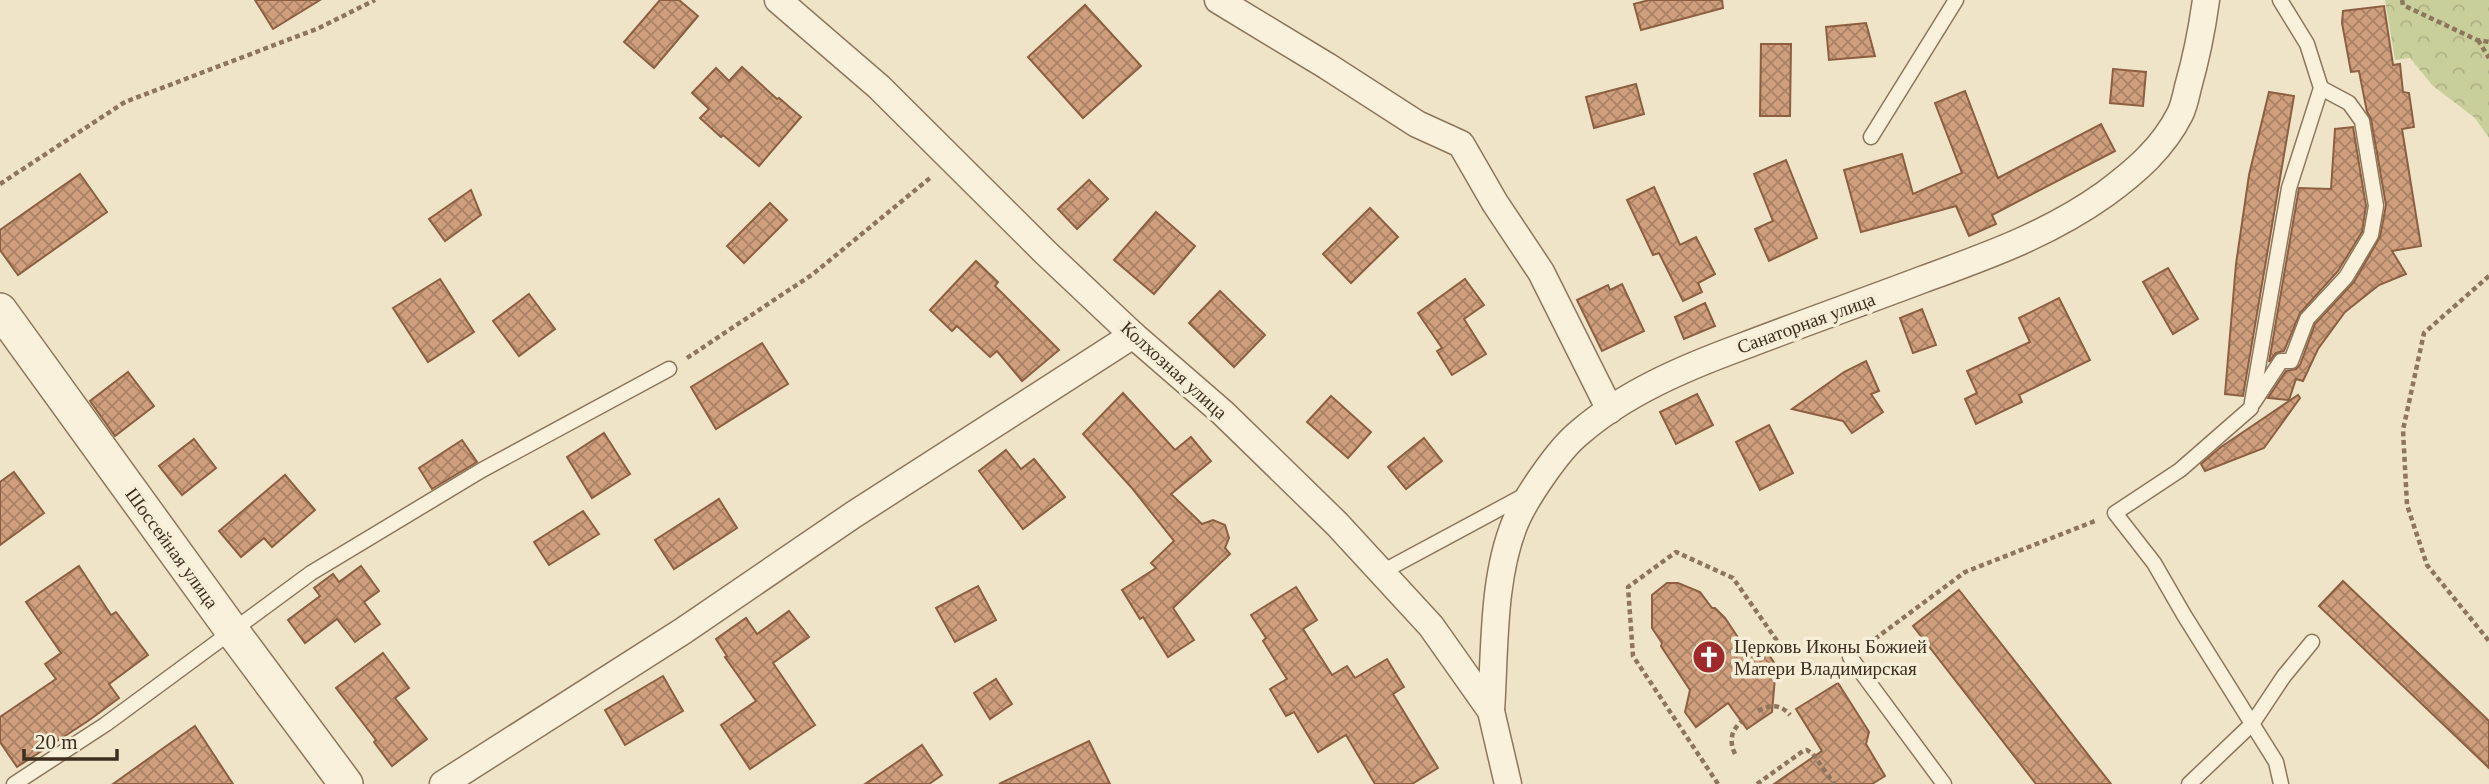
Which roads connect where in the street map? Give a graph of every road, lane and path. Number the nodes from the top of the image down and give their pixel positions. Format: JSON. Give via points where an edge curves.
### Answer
{"nodes":[{"id":1,"x":375,"y":0,"type":"edge"},
{"id":2,"x":778,"y":0,"type":"edge"},
{"id":3,"x":1218,"y":0,"type":"edge"},
{"id":4,"x":1956,"y":0,"type":"edge"},
{"id":5,"x":2206,"y":0,"type":"edge"},
{"id":6,"x":2280,"y":0,"type":"edge"},
{"id":7,"x":2402,"y":0,"type":"edge"},
{"id":8,"x":2477,"y":40,"type":"junction"},
{"id":9,"x":2489,"y":42,"type":"edge"},
{"id":10,"x":2489,"y":58,"type":"edge"},
{"id":11,"x":2321,"y":89,"type":"junction"},
{"id":12,"x":1871,"y":137,"type":"dead end"},
{"id":13,"x":952,"y":160,"type":"junction"},
{"id":14,"x":0,"y":184,"type":"edge"},
{"id":15,"x":2489,"y":276,"type":"edge"},
{"id":16,"x":0,"y":310,"type":"edge"},
{"id":17,"x":1133,"y":335,"type":"junction"},
{"id":18,"x":669,"y":369,"type":"joint"},
{"id":19,"x":2250,"y":408,"type":"junction"},
{"id":20,"x":1610,"y":410,"type":"junction"},
{"id":21,"x":1535,"y":490,"type":"junction"},
{"id":22,"x":2115,"y":513,"type":"junction"},
{"id":23,"x":1382,"y":572,"type":"junction"},
{"id":24,"x":233,"y":632,"type":"junction"},
{"id":25,"x":2489,"y":641,"type":"edge"},
{"id":26,"x":2312,"y":642,"type":"dead end"},
{"id":27,"x":1787,"y":655,"type":"dead end"},
{"id":28,"x":1850,"y":657,"type":"joint"},
{"id":29,"x":1491,"y":711,"type":"junction"},
{"id":30,"x":1758,"y":711,"type":"dead end"},
{"id":31,"x":1790,"y":715,"type":"dead end"},
{"id":32,"x":1741,"y":722,"type":"dead end"},
{"id":33,"x":2252,"y":724,"type":"junction"},
{"id":34,"x":1735,"y":754,"type":"dead end"},
{"id":35,"x":14,"y":784,"type":"edge"},
{"id":36,"x":346,"y":784,"type":"edge"},
{"id":37,"x":443,"y":784,"type":"edge"},
{"id":38,"x":1508,"y":784,"type":"edge"},
{"id":39,"x":1718,"y":784,"type":"edge"},
{"id":40,"x":1757,"y":784,"type":"edge"},
{"id":41,"x":1834,"y":784,"type":"edge"},
{"id":42,"x":1944,"y":784,"type":"edge"},
{"id":43,"x":2189,"y":784,"type":"edge"},
{"id":44,"x":2281,"y":784,"type":"edge"}],
"edges":[{"from":1,"to":14,"type":"path","via":[[319,28],[125,102]]},
{"from":2,"to":13,"type":"street","name":"Колхозная улица","via":[[879,87]]},
{"from":3,"to":20,"type":"street","via":[[1417,124],[1461,144],[1541,272]]},
{"from":4,"to":12,"type":"lane"},
{"from":5,"to":20,"type":"street","name":"Санаторная улица","via":[[2182,112],[2158,149],[2089,205],[2050,229],[1995,253],[1707,360]]},
{"from":6,"to":11,"type":"lane","via":[[2307,44]]},
{"from":7,"to":8,"type":"path","via":[[2403,5]]},
{"from":8,"to":9,"type":"path"},
{"from":8,"to":10,"type":"path"},
{"from":11,"to":19,"type":"lane","via":[[2289,188]]},
{"from":11,"to":19,"type":"lane","via":[[2349,103],[2362,121],[2376,206],[2371,235],[2346,277],[2307,319],[2291,361],[2281,361]]},
{"from":13,"to":17,"type":"street","name":"Колхозная улица"},
{"from":13,"to":18,"type":"path","via":[[813,274]]},
{"from":15,"to":25,"type":"path","via":[[2424,332],[2403,430],[2407,505],[2427,565]]},
{"from":16,"to":24,"type":"street","name":"Шоссейная улица"},
{"from":17,"to":23,"type":"street","name":"Колхозная улица","via":[[1223,413]]},
{"from":17,"to":37,"type":"street"},
{"from":18,"to":24,"type":"lane","via":[[425,504],[311,573]]},
{"from":19,"to":22,"type":"lane","via":[[2180,470]]},
{"from":20,"to":21,"type":"street","name":"Санаторная улица","via":[[1578,433]]},
{"from":21,"to":23,"type":"lane"},
{"from":21,"to":29,"type":"street","name":"Санаторная улица","via":[[1506,548]]},
{"from":22,"to":28,"type":"path","via":[[1965,572]]},
{"from":22,"to":33,"type":"lane","via":[[2154,563]]},
{"from":23,"to":29,"type":"street","name":"Колхозная улица","via":[[1431,626]]},
{"from":24,"to":35,"type":"lane"},
{"from":24,"to":36,"type":"street","name":"Шоссейная улица"},
{"from":26,"to":33,"type":"lane"},
{"from":27,"to":39,"type":"path","via":[[1733,578],[1676,552],[1628,587],[1633,656]]},
{"from":28,"to":42,"type":"lane"},
{"from":29,"to":38,"type":"street","name":"Колхозная улица"},
{"from":30,"to":31,"type":"path","via":[[1776,706]]},
{"from":32,"to":34,"type":"path","via":[[1732,736]]},
{"from":33,"to":43,"type":"lane"},
{"from":33,"to":44,"type":"lane","via":[[2276,762]]},
{"from":40,"to":41,"type":"path","via":[[1803,751],[1812,754]]}]}
